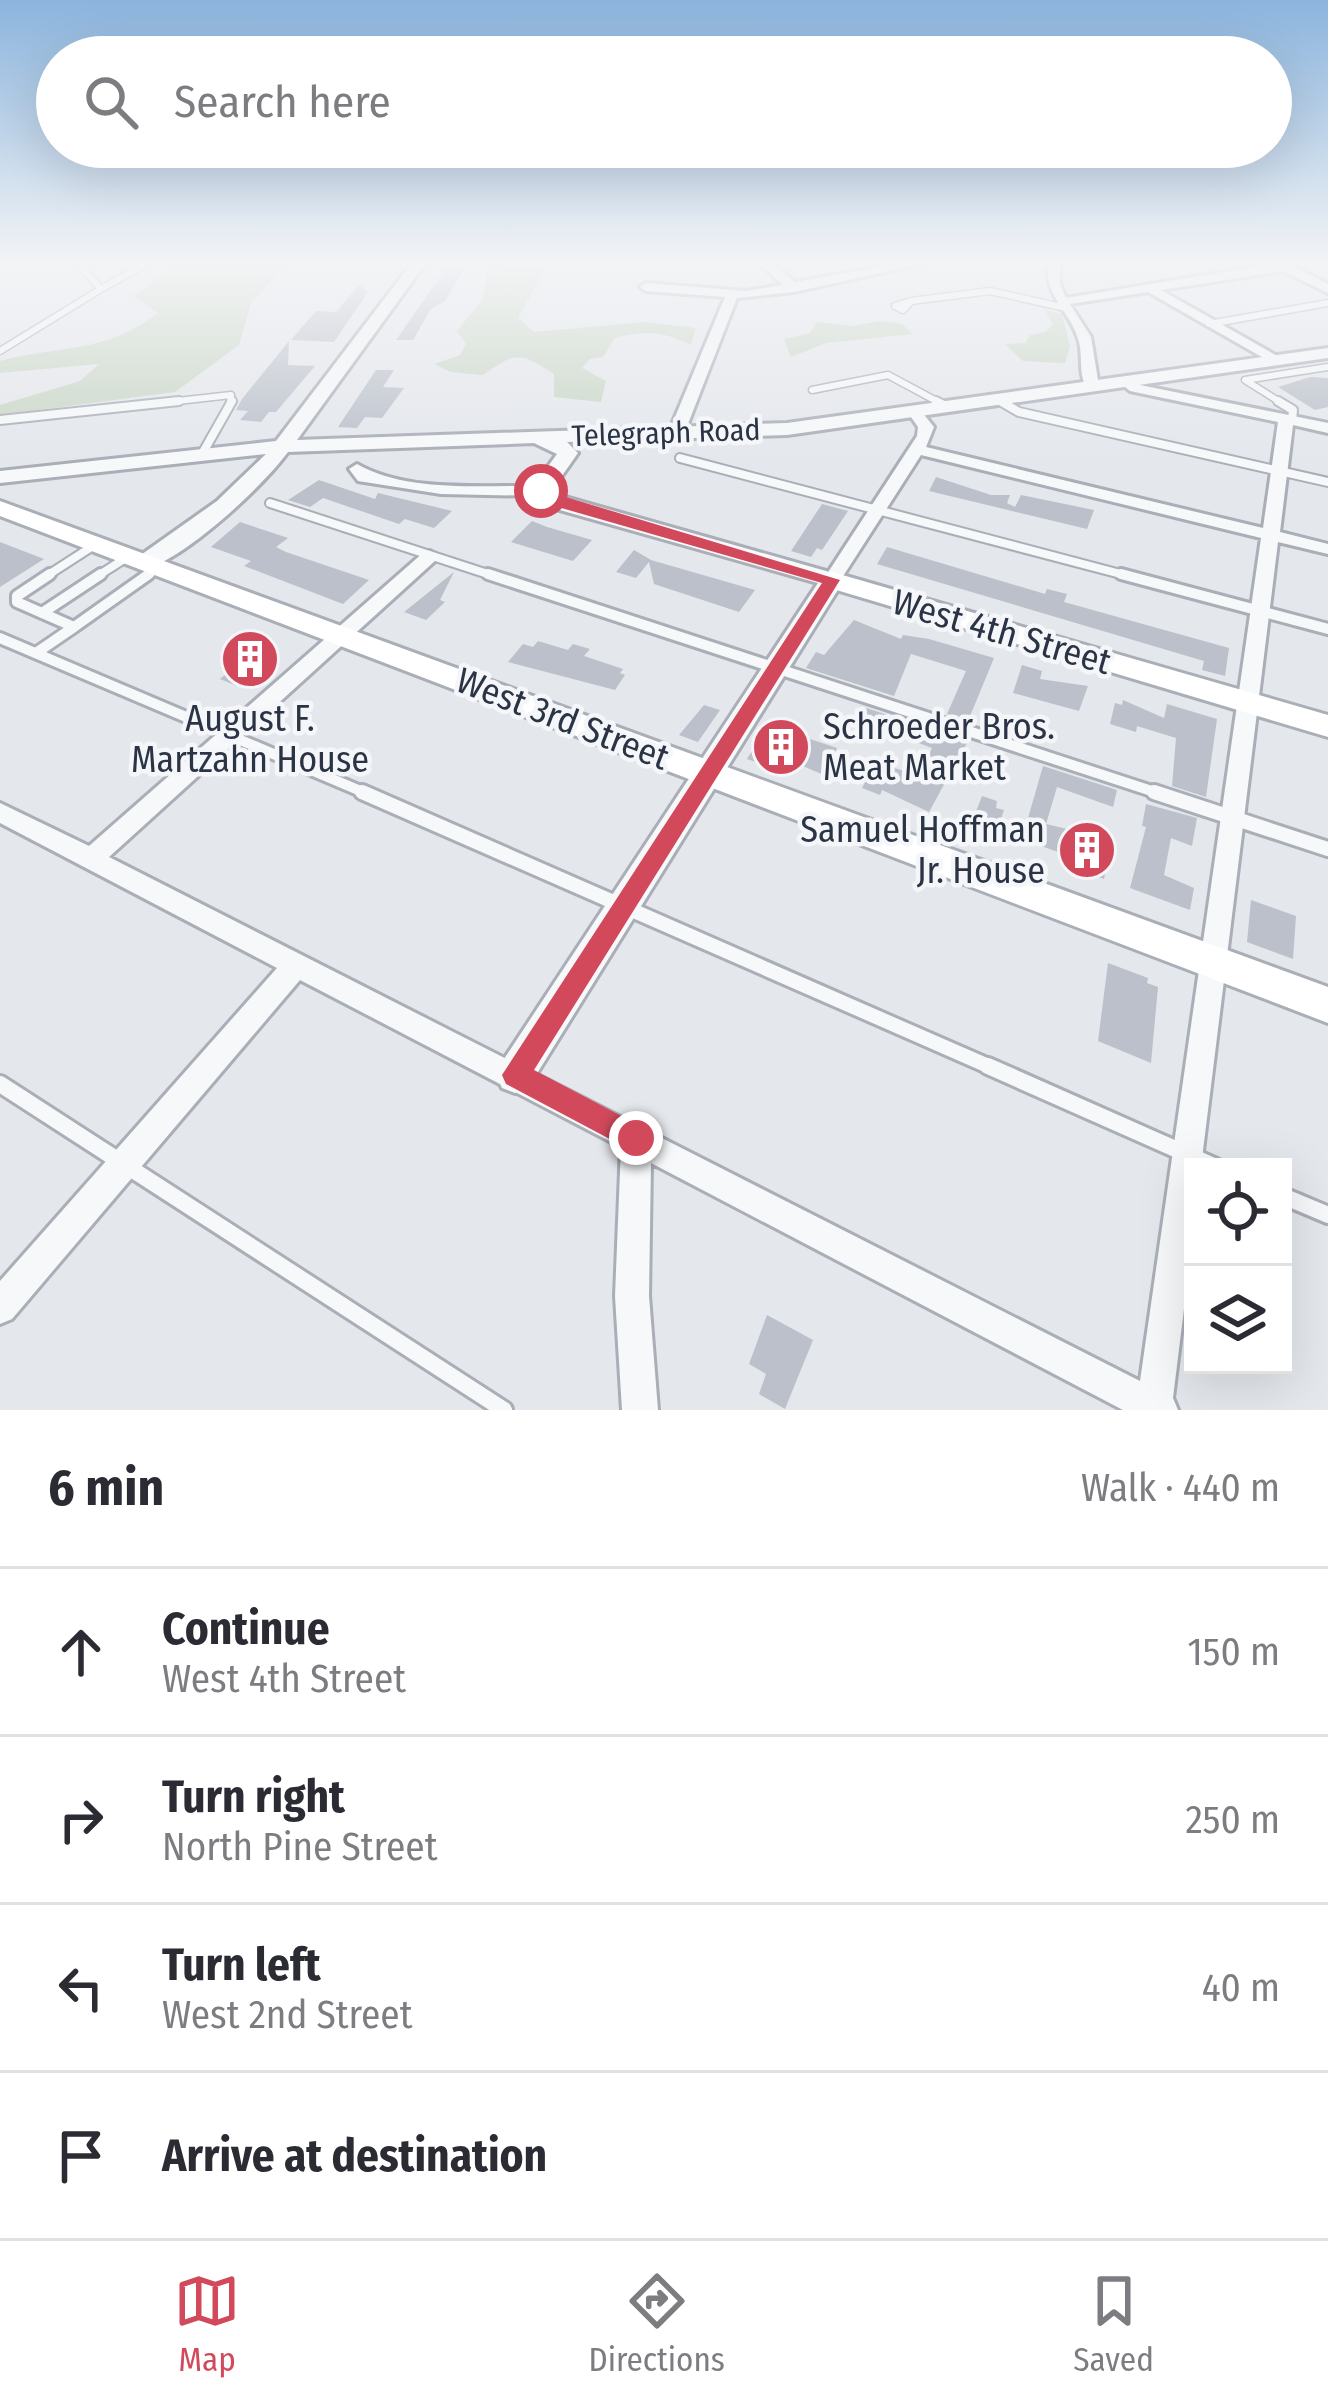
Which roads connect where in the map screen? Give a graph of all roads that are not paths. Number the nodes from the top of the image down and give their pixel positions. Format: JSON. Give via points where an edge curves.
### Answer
{"nodes":[{"id":1,"x":35,"y":330,"type":"edge"},
{"id":2,"x":370,"y":330,"type":"edge"},
{"id":3,"x":718,"y":330,"type":"edge"},
{"id":4,"x":1080,"y":330,"type":"edge"},
{"id":5,"x":1219,"y":330,"type":"edge"},
{"id":6,"x":0,"y":351,"type":"edge"},
{"id":7,"x":1328,"y":353,"type":"edge"},
{"id":8,"x":1274,"y":360,"type":"junction"},
{"id":9,"x":1328,"y":367,"type":"edge"},
{"id":10,"x":1126,"y":382,"type":"junction"},
{"id":11,"x":1092,"y":386,"type":"junction"},
{"id":12,"x":812,"y":390,"type":"dead end"},
{"id":13,"x":999,"y":400,"type":"junction"},
{"id":14,"x":951,"y":408,"type":"junction"},
{"id":15,"x":916,"y":414,"type":"junction"},
{"id":16,"x":0,"y":420,"type":"edge"},
{"id":17,"x":1289,"y":420,"type":"junction"},
{"id":18,"x":1328,"y":428,"type":"edge"},
{"id":19,"x":676,"y":434,"type":"junction"},
{"id":20,"x":595,"y":436,"type":"junction"},
{"id":21,"x":536,"y":439,"type":"junction"},
{"id":22,"x":284,"y":446,"type":"junction"},
{"id":23,"x":916,"y":448,"type":"junction"},
{"id":24,"x":568,"y":453,"type":"junction"},
{"id":25,"x":202,"y":454,"type":"junction"},
{"id":26,"x":680,"y":458,"type":"dead end"},
{"id":27,"x":357,"y":469,"type":"dead end"},
{"id":28,"x":1279,"y":471,"type":"junction"},
{"id":29,"x":1328,"y":482,"type":"edge"},
{"id":30,"x":1,"y":485,"type":"edge"},
{"id":31,"x":541,"y":491,"type":"junction"},
{"id":32,"x":270,"y":503,"type":"dead end"},
{"id":33,"x":876,"y":510,"type":"junction"},
{"id":34,"x":1269,"y":535,"type":"junction"},
{"id":35,"x":96,"y":544,"type":"junction"},
{"id":36,"x":1328,"y":549,"type":"edge"},
{"id":37,"x":430,"y":556,"type":"junction"},
{"id":38,"x":144,"y":562,"type":"junction"},
{"id":39,"x":832,"y":580,"type":"junction"},
{"id":40,"x":1260,"y":611,"type":"junction"},
{"id":41,"x":42,"y":613,"type":"junction"},
{"id":42,"x":74,"y":627,"type":"junction"},
{"id":43,"x":1328,"y":629,"type":"edge"},
{"id":44,"x":340,"y":634,"type":"junction"},
{"id":45,"x":0,"y":638,"type":"edge"},
{"id":46,"x":36,"y":653,"type":"junction"},
{"id":47,"x":777,"y":668,"type":"junction"},
{"id":48,"x":1247,"y":702,"type":"junction"},
{"id":49,"x":1328,"y":726,"type":"edge"},
{"id":50,"x":228,"y":736,"type":"junction"},
{"id":51,"x":710,"y":773,"type":"junction"},
{"id":52,"x":0,"y":812,"type":"edge"},
{"id":53,"x":1231,"y":817,"type":"junction"},
{"id":54,"x":1328,"y":849,"type":"edge"},
{"id":55,"x":91,"y":859,"type":"junction"},
{"id":56,"x":625,"y":904,"type":"junction"},
{"id":57,"x":1210,"y":961,"type":"junction"},
{"id":58,"x":297,"y":964,"type":"junction"},
{"id":59,"x":1328,"y":1005,"type":"edge"},
{"id":60,"x":515,"y":1075,"type":"junction"},
{"id":61,"x":0,"y":1084,"type":"edge"},
{"id":62,"x":636,"y":1138,"type":"junction"},
{"id":63,"x":1195,"y":1158,"type":"edge"},
{"id":64,"x":1202,"y":1158,"type":"edge"},
{"id":65,"x":123,"y":1162,"type":"junction"},
{"id":66,"x":1292,"y":1200,"type":"edge"},
{"id":67,"x":1328,"y":1215,"type":"edge"},
{"id":68,"x":1184,"y":1260,"type":"edge"},
{"id":69,"x":0,"y":1307,"type":"edge"},
{"id":70,"x":1157,"y":1408,"type":"edge"},
{"id":71,"x":504,"y":1410,"type":"edge"},
{"id":72,"x":640,"y":1410,"type":"edge"}],
"edges":[{"from":1,"to":6,"type":"lane"},
{"from":2,"to":22,"type":"street"},
{"from":3,"to":19,"type":"street"},
{"from":4,"to":11,"type":"street"},
{"from":5,"to":8,"type":"street"},
{"from":7,"to":8,"type":"street","name":"Telegraph Road"},
{"from":8,"to":10,"type":"street","name":"Telegraph Road"},
{"from":9,"to":17,"type":"lane","via":[[1245,380],[1293,410]]},
{"from":10,"to":11,"type":"street","name":"Telegraph Road"},
{"from":10,"to":17,"type":"street"},
{"from":11,"to":13,"type":"street","name":"Telegraph Road"},
{"from":12,"to":14,"type":"lane","via":[[888,375]]},
{"from":13,"to":14,"type":"street","name":"Telegraph Road"},
{"from":13,"to":28,"type":"lane","via":[[1018,412]]},
{"from":14,"to":15,"type":"street","name":"Telegraph Road"},
{"from":15,"to":19,"type":"street","name":"Telegraph Road"},
{"from":15,"to":23,"type":"street","via":[[926,427]]},
{"from":16,"to":25,"type":"lane","via":[[231,395]]},
{"from":17,"to":18,"type":"street"},
{"from":17,"to":28,"type":"street"},
{"from":19,"to":20,"type":"street","name":"Telegraph Road"},
{"from":20,"to":21,"type":"street","name":"Telegraph Road"},
{"from":20,"to":24,"type":"street"},
{"from":21,"to":22,"type":"street","name":"Telegraph Road"},
{"from":21,"to":24,"type":"street"},
{"from":22,"to":25,"type":"street","name":"Telegraph Road"},
{"from":22,"to":38,"type":"street","via":[[242,493]]},
{"from":23,"to":33,"type":"street"},
{"from":23,"to":34,"type":"street"},
{"from":24,"to":31,"type":"street"},
{"from":25,"to":30,"type":"street","name":"Telegraph Road"},
{"from":26,"to":33,"type":"lane"},
{"from":27,"to":31,"type":"street","via":[[405,487]]},
{"from":28,"to":29,"type":"lane"},
{"from":28,"to":34,"type":"street"},
{"from":30,"to":35,"type":"main road","name":"West 3rd Street"},
{"from":31,"to":39,"type":"street","name":"West 4th Street"},
{"from":32,"to":37,"type":"lane"},
{"from":33,"to":39,"type":"street"},
{"from":33,"to":40,"type":"lane"},
{"from":34,"to":36,"type":"street"},
{"from":34,"to":40,"type":"street"},
{"from":35,"to":38,"type":"main road","name":"West 3rd Street"},
{"from":35,"to":41,"type":"lane","via":[[21,593],[17,602]]},
{"from":37,"to":44,"type":"street"},
{"from":37,"to":47,"type":"lane"},
{"from":38,"to":41,"type":"lane"},
{"from":38,"to":42,"type":"lane"},
{"from":38,"to":44,"type":"main road","name":"West 3rd Street"},
{"from":39,"to":47,"type":"street"},
{"from":39,"to":48,"type":"main road","name":"West 4th Street"},
{"from":40,"to":43,"type":"lane"},
{"from":40,"to":48,"type":"street"},
{"from":41,"to":42,"type":"lane"},
{"from":42,"to":46,"type":"lane"},
{"from":44,"to":50,"type":"street"},
{"from":44,"to":51,"type":"main road","name":"West 3rd Street"},
{"from":45,"to":46,"type":"lane"},
{"from":46,"to":50,"type":"lane"},
{"from":47,"to":51,"type":"street"},
{"from":47,"to":53,"type":"lane"},
{"from":48,"to":49,"type":"main road","name":"West 4th Street"},
{"from":48,"to":53,"type":"street"},
{"from":50,"to":55,"type":"street"},
{"from":50,"to":56,"type":"lane"},
{"from":51,"to":56,"type":"street"},
{"from":51,"to":57,"type":"main road","name":"West 3rd Street"},
{"from":52,"to":55,"type":"street"},
{"from":53,"to":54,"type":"lane"},
{"from":53,"to":57,"type":"street"},
{"from":55,"to":58,"type":"street"},
{"from":56,"to":60,"type":"street"},
{"from":56,"to":63,"type":"lane"},
{"from":57,"to":59,"type":"main road","name":"West 3rd Street"},
{"from":57,"to":64,"type":"street"},
{"from":58,"to":60,"type":"street"},
{"from":58,"to":65,"type":"street"},
{"from":60,"to":62,"type":"street"},
{"from":61,"to":65,"type":"lane"},
{"from":62,"to":70,"type":"street"},
{"from":62,"to":72,"type":"street","via":[[632,1296]]},
{"from":65,"to":69,"type":"street"},
{"from":65,"to":71,"type":"lane"},
{"from":66,"to":67,"type":"lane"},
{"from":68,"to":70,"type":"street"}]}
